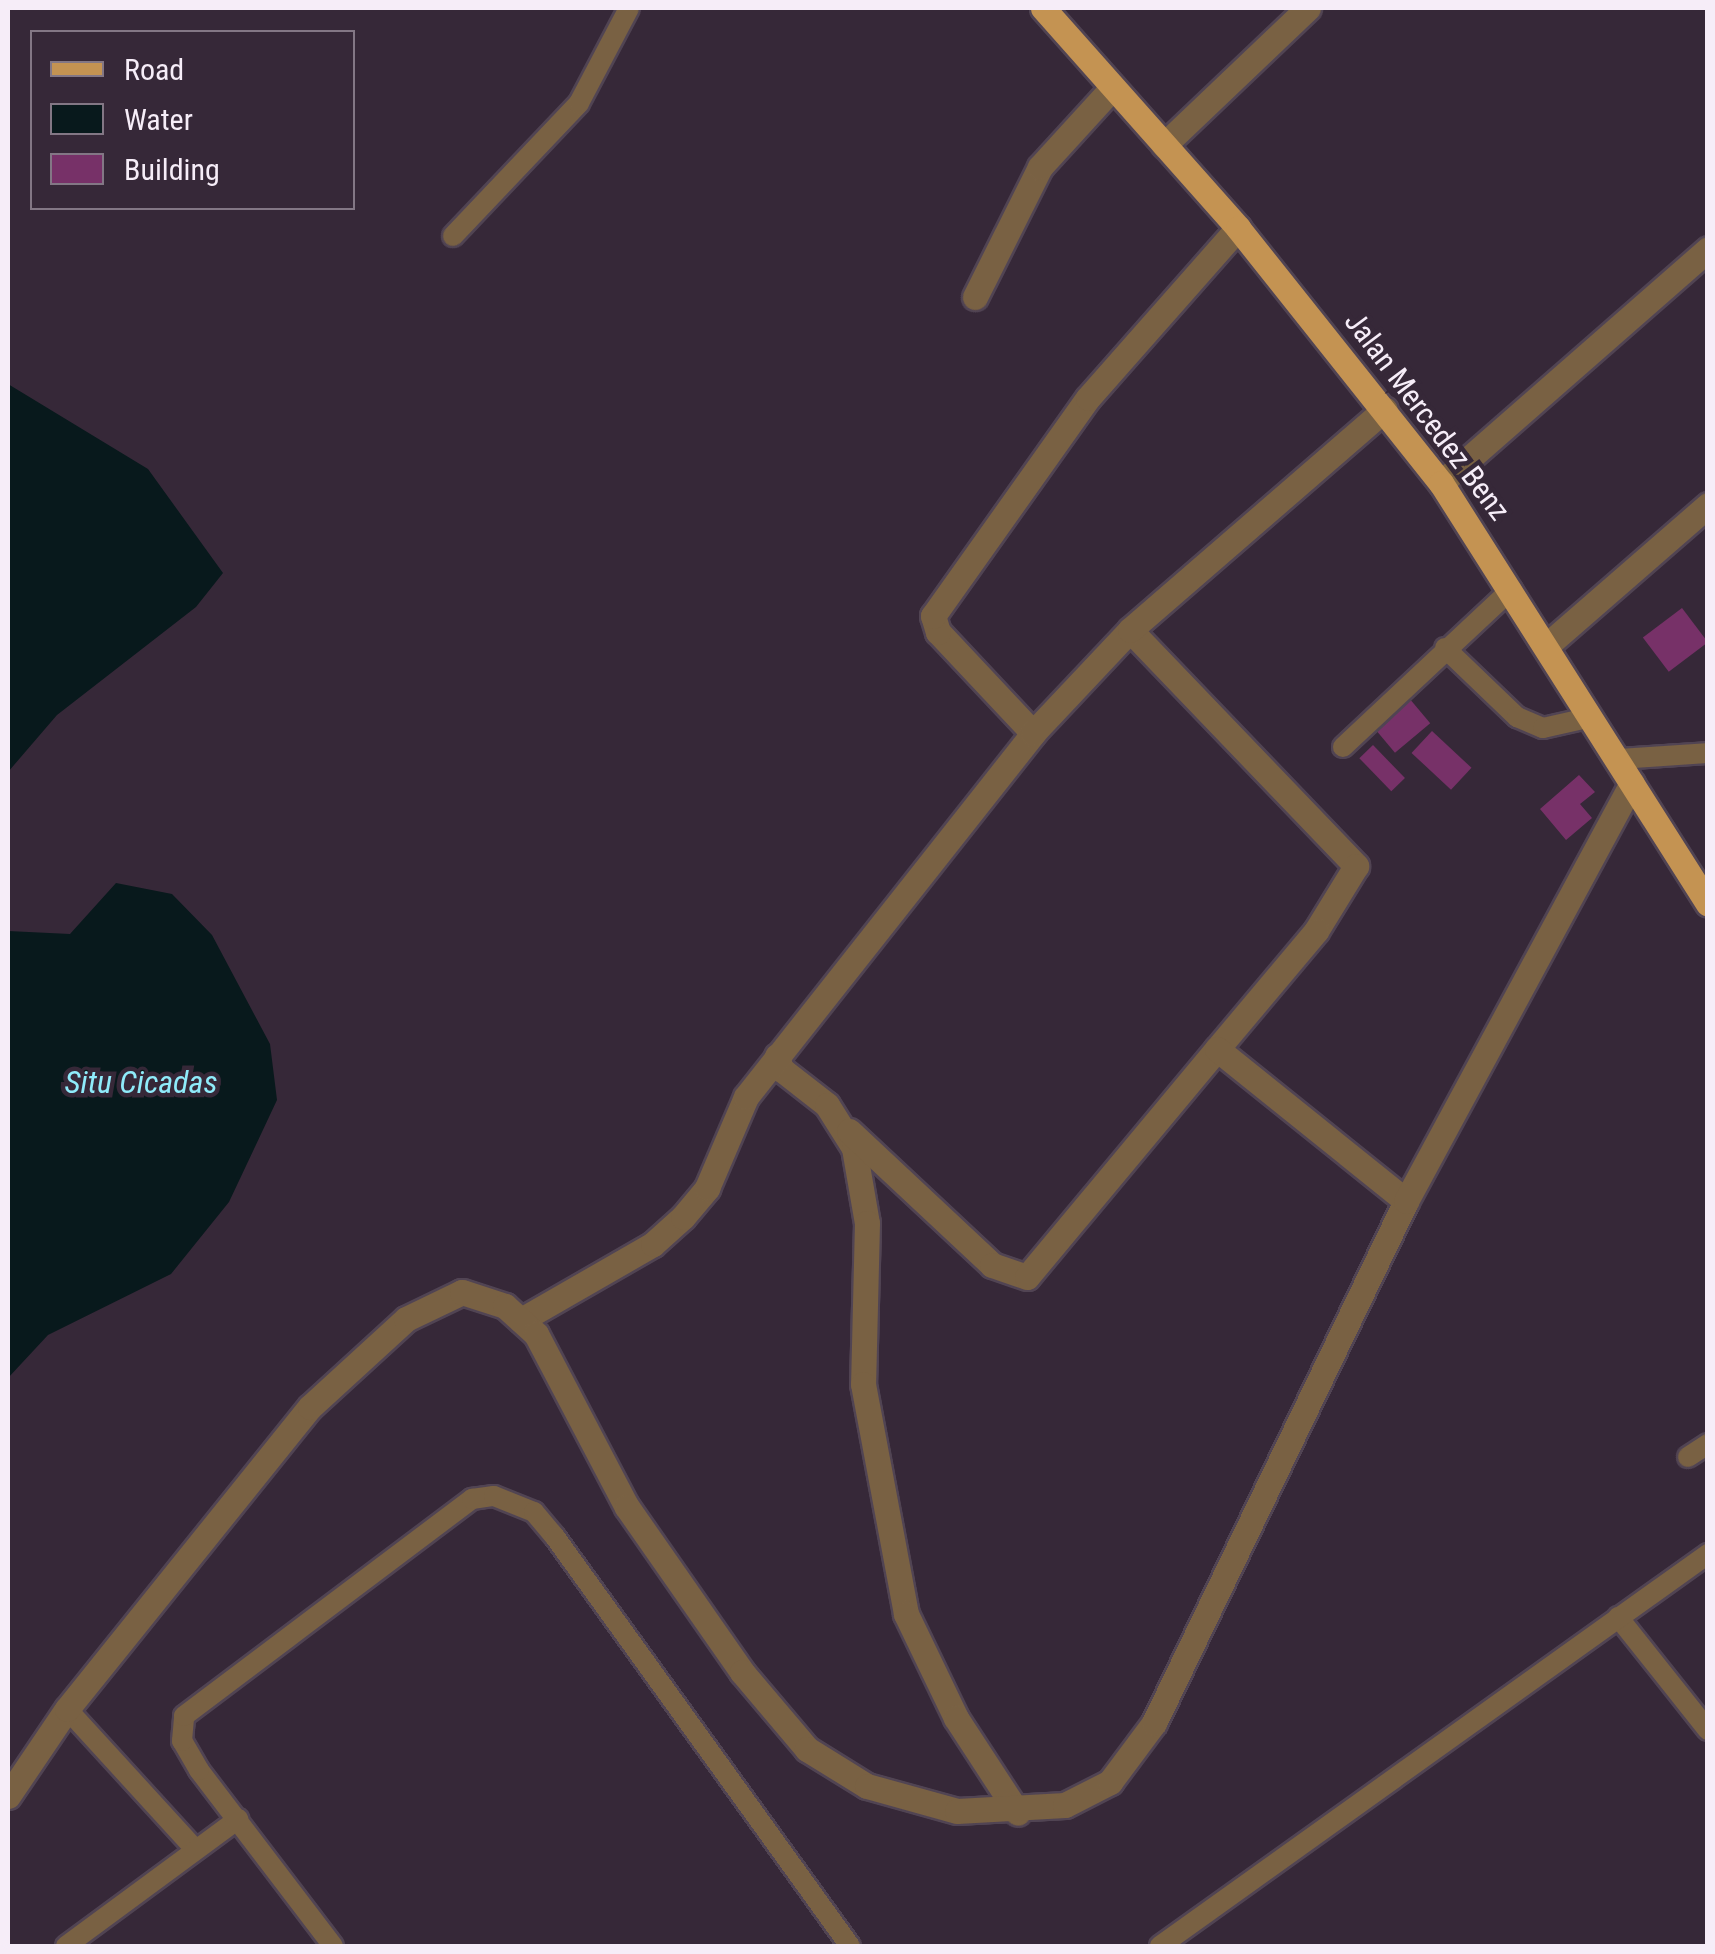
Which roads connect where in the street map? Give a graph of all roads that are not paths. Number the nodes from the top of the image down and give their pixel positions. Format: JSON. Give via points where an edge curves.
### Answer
{"nodes":[{"id":1,"x":629,"y":8,"type":"edge"},
{"id":2,"x":1042,"y":8,"type":"edge"},
{"id":3,"x":1308,"y":8,"type":"edge"},
{"id":4,"x":1113,"y":87,"type":"junction"},
{"id":5,"x":1164,"y":145,"type":"junction"},
{"id":6,"x":1238,"y":228,"type":"junction"},
{"id":7,"x":453,"y":236,"type":"dead end"},
{"id":8,"x":1708,"y":249,"type":"edge"},
{"id":9,"x":975,"y":298,"type":"dead end"},
{"id":10,"x":1385,"y":409,"type":"junction"},
{"id":11,"x":1441,"y":483,"type":"junction"},
{"id":12,"x":1708,"y":505,"type":"edge"},
{"id":13,"x":1512,"y":589,"type":"junction"},
{"id":14,"x":1130,"y":630,"type":"junction"},
{"id":15,"x":1546,"y":646,"type":"junction"},
{"id":16,"x":1445,"y":648,"type":"junction"},
{"id":17,"x":1592,"y":717,"type":"junction"},
{"id":18,"x":1034,"y":733,"type":"junction"},
{"id":19,"x":1343,"y":747,"type":"dead end"},
{"id":20,"x":1708,"y":753,"type":"edge"},
{"id":21,"x":1618,"y":759,"type":"junction"},
{"id":22,"x":1632,"y":783,"type":"junction"},
{"id":23,"x":1708,"y":903,"type":"edge"},
{"id":24,"x":1217,"y":1048,"type":"junction"},
{"id":25,"x":778,"y":1056,"type":"junction"},
{"id":26,"x":844,"y":1127,"type":"junction"},
{"id":27,"x":1406,"y":1202,"type":"junction"},
{"id":28,"x":521,"y":1320,"type":"junction"},
{"id":29,"x":1708,"y":1444,"type":"edge"},
{"id":30,"x":1688,"y":1457,"type":"dead end"},
{"id":31,"x":1708,"y":1554,"type":"edge"},
{"id":32,"x":1618,"y":1617,"type":"junction"},
{"id":33,"x":68,"y":1709,"type":"junction"},
{"id":34,"x":1708,"y":1730,"type":"edge"},
{"id":35,"x":8,"y":1796,"type":"edge"},
{"id":36,"x":1018,"y":1813,"type":"junction"},
{"id":37,"x":238,"y":1819,"type":"junction"},
{"id":38,"x":193,"y":1846,"type":"junction"},
{"id":39,"x":66,"y":1946,"type":"edge"},
{"id":40,"x":332,"y":1946,"type":"edge"},
{"id":41,"x":850,"y":1946,"type":"edge"},
{"id":42,"x":1160,"y":1946,"type":"edge"}],
"edges":[{"from":1,"to":7,"type":"lane","via":[[579,103]]},
{"from":2,"to":4,"type":"main road","name":"Jalan Mercedez Benz"},
{"from":3,"to":5,"type":"street"},
{"from":4,"to":5,"type":"main road","name":"Jalan Mercedez Benz"},
{"from":4,"to":9,"type":"street","via":[[1040,167]]},
{"from":5,"to":6,"type":"main road","name":"Jalan Mercedez Benz"},
{"from":6,"to":10,"type":"main road","name":"Jalan Mercedez Benz"},
{"from":6,"to":18,"type":"street","via":[[1088,398],[933,616],[938,632]]},
{"from":8,"to":11,"type":"street"},
{"from":10,"to":11,"type":"main road","name":"Jalan Mercedez Benz"},
{"from":10,"to":14,"type":"street"},
{"from":11,"to":13,"type":"main road","name":"Jalan Mercedez Benz"},
{"from":12,"to":15,"type":"street"},
{"from":13,"to":15,"type":"main road","name":"Jalan Mercedez Benz"},
{"from":13,"to":16,"type":"lane"},
{"from":14,"to":18,"type":"street"},
{"from":14,"to":24,"type":"street","via":[[1356,866],[1316,931]]},
{"from":15,"to":17,"type":"main road","name":"Jalan Mercedez Benz"},
{"from":16,"to":17,"type":"lane","via":[[1517,717],[1543,728]]},
{"from":16,"to":19,"type":"lane"},
{"from":17,"to":21,"type":"main road","name":"Jalan Mercedez Benz"},
{"from":18,"to":25,"type":"street"},
{"from":20,"to":21,"type":"lane"},
{"from":21,"to":22,"type":"main road","name":"Jalan Mercedez Benz"},
{"from":22,"to":23,"type":"main road","name":"Jalan Mercedez Benz"},
{"from":22,"to":27,"type":"street"},
{"from":24,"to":26,"type":"street","via":[[1027,1277],[992,1265]]},
{"from":24,"to":27,"type":"street"},
{"from":25,"to":26,"type":"street","via":[[781,1069]]},
{"from":25,"to":28,"type":"street","via":[[746,1097],[707,1188],[683,1217],[653,1244]]},
{"from":26,"to":36,"type":"street","via":[[867,1224],[863,1384],[891,1558],[927,1664]]},
{"from":27,"to":36,"type":"street","via":[[1154,1723],[1110,1782],[1065,1805]]},
{"from":28,"to":33,"type":"street","via":[[505,1306],[462,1292],[406,1320],[310,1407]]},
{"from":28,"to":36,"type":"street","via":[[536,1334],[628,1508],[742,1672],[807,1750],[868,1786],[918,1803]]},
{"from":29,"to":30,"type":"lane"},
{"from":31,"to":32,"type":"lane"},
{"from":32,"to":34,"type":"lane"},
{"from":32,"to":42,"type":"lane"},
{"from":33,"to":35,"type":"street"},
{"from":33,"to":38,"type":"lane"},
{"from":37,"to":38,"type":"lane"},
{"from":37,"to":40,"type":"lane"},
{"from":37,"to":41,"type":"lane","via":[[182,1741],[184,1716],[472,1500],[504,1498],[534,1512],[556,1537]]},
{"from":38,"to":39,"type":"lane"}]}
